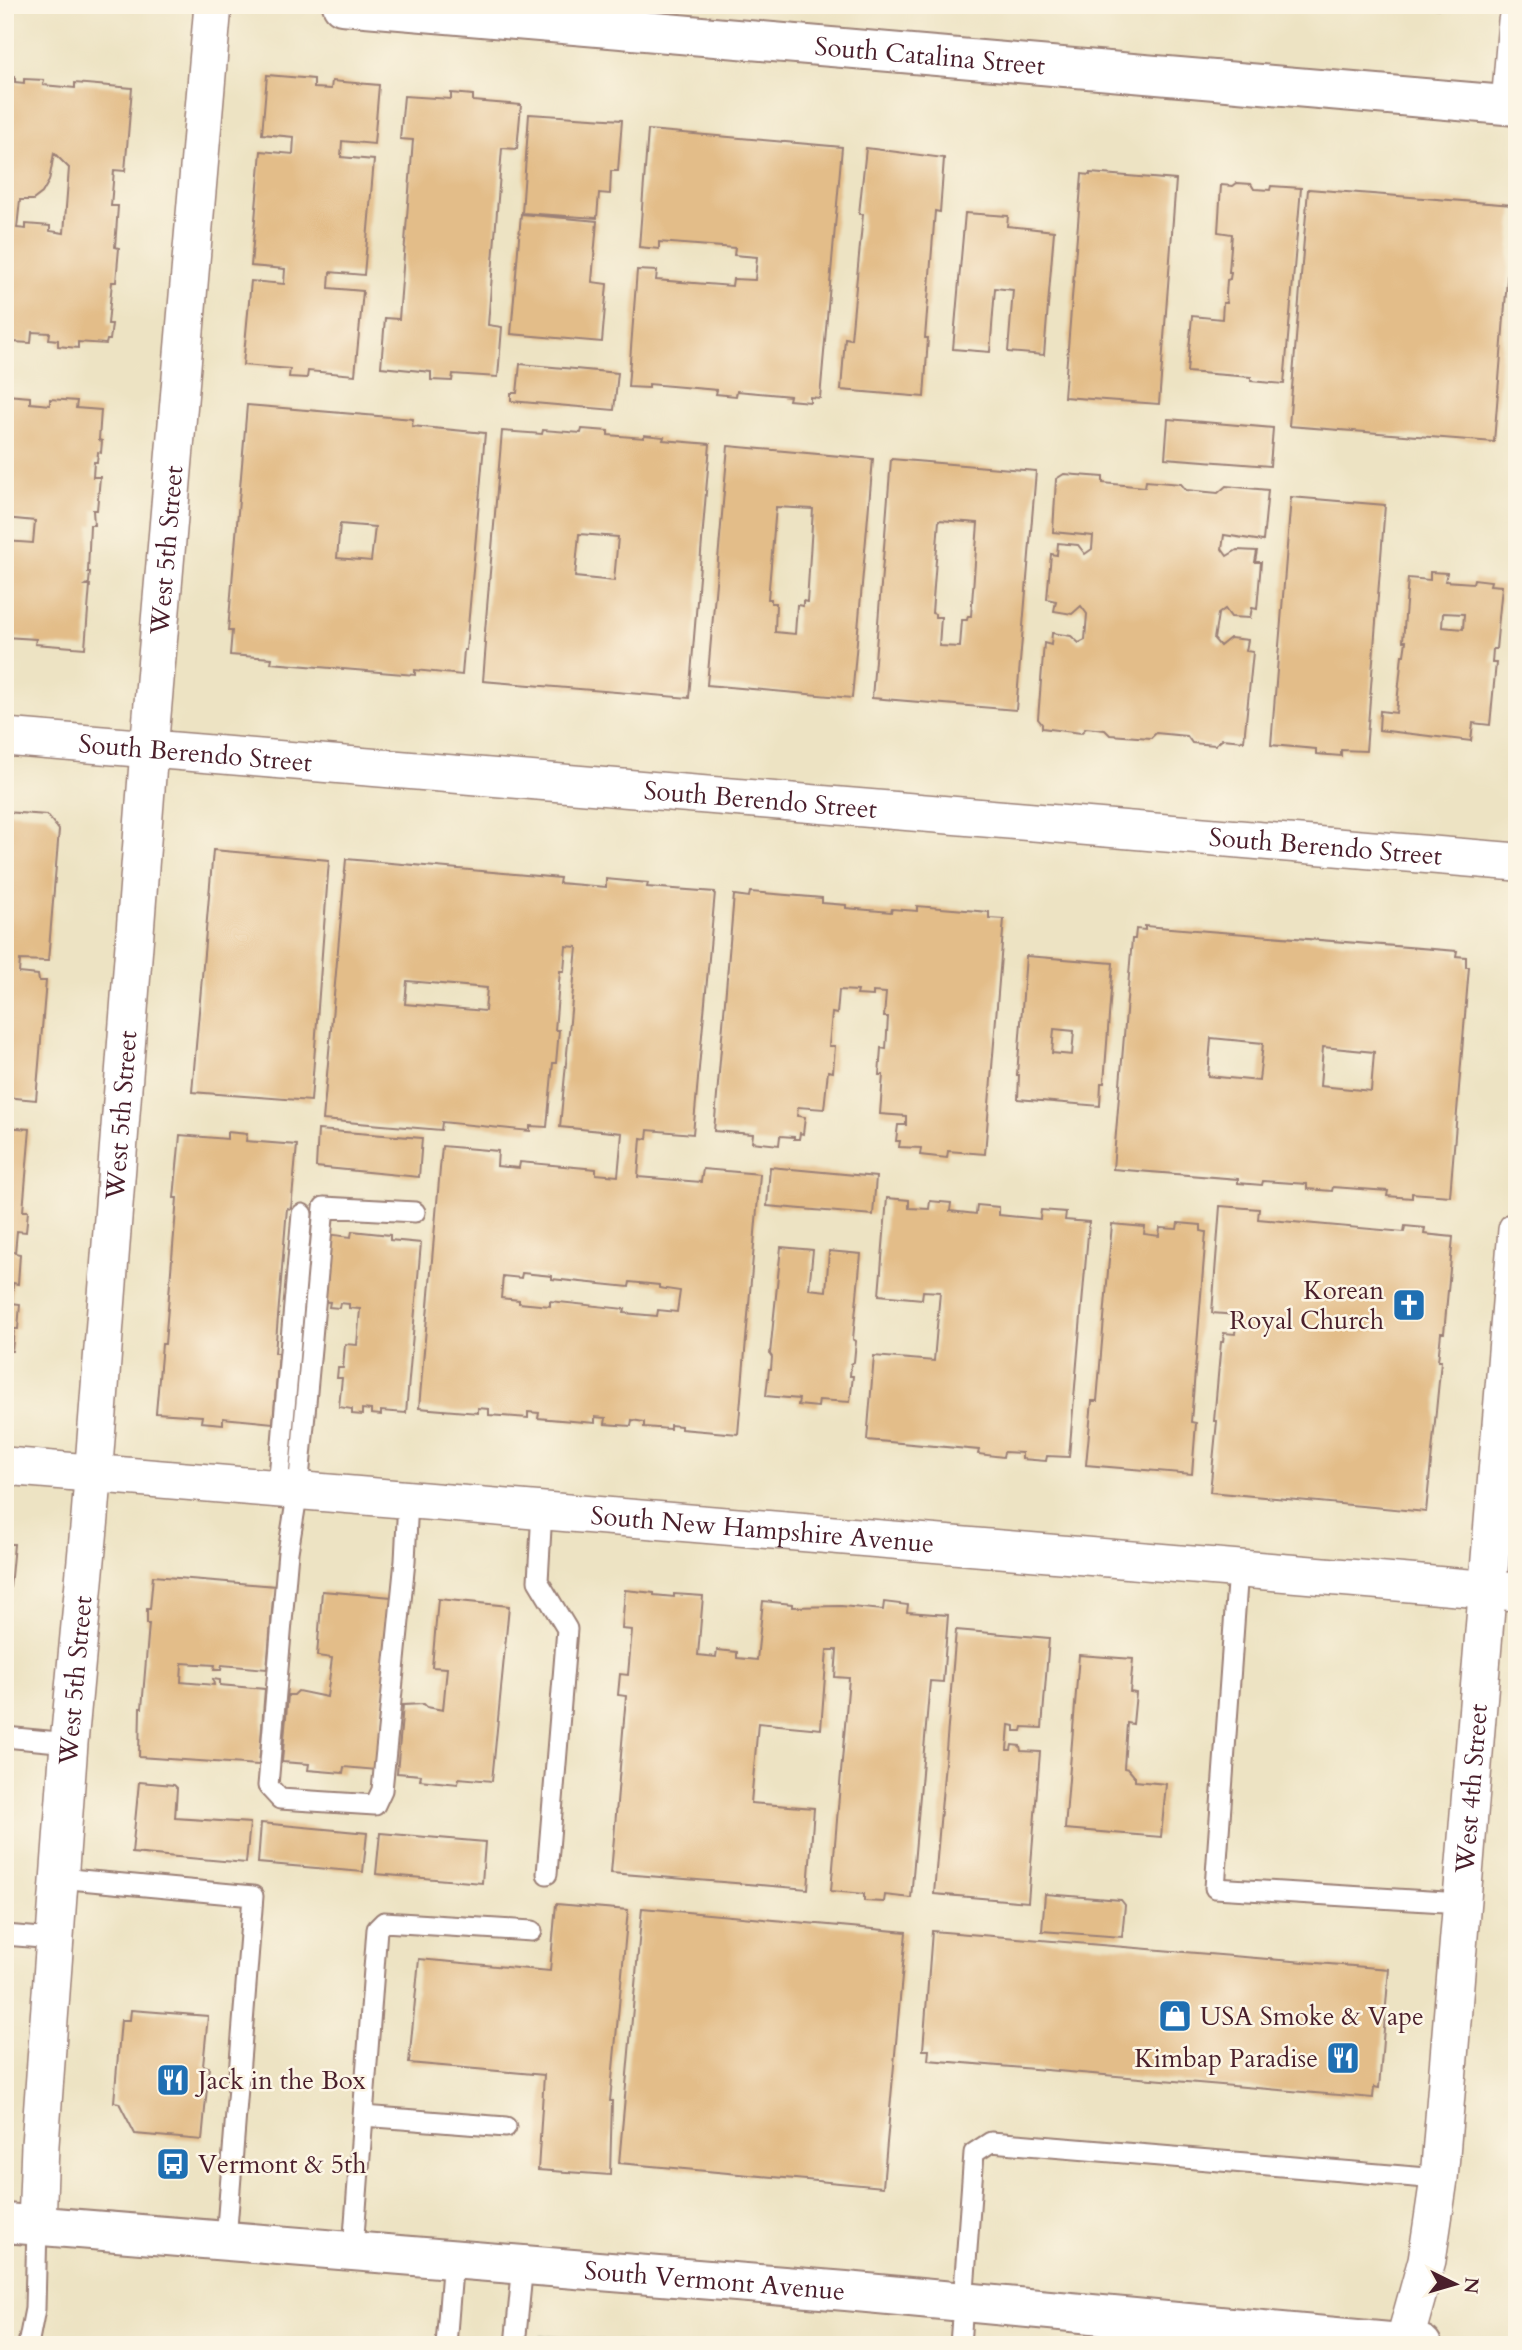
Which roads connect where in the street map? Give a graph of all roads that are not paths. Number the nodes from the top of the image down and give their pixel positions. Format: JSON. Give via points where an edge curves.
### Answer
{"nodes":[{"id":1,"x":213,"y":5,"type":"edge"},
{"id":2,"x":342,"y":5,"type":"edge"},
{"id":3,"x":1517,"y":22,"type":"edge"},
{"id":4,"x":1513,"y":106,"type":"edge"},
{"id":5,"x":5,"y":737,"type":"edge"},
{"id":6,"x":149,"y":750,"type":"junction"},
{"id":7,"x":1517,"y":862,"type":"edge"},
{"id":8,"x":415,"y":1212,"type":"dead end"},
{"id":9,"x":302,"y":1214,"type":"dead end"},
{"id":10,"x":1517,"y":1230,"type":"edge"},
{"id":11,"x":5,"y":1466,"type":"edge"},
{"id":12,"x":93,"y":1473,"type":"junction"},
{"id":13,"x":288,"y":1489,"type":"junction"},
{"id":14,"x":408,"y":1500,"type":"junction"},
{"id":15,"x":542,"y":1511,"type":"junction"},
{"id":16,"x":1238,"y":1569,"type":"junction"},
{"id":17,"x":1501,"y":1591,"type":"edge"},
{"id":18,"x":5,"y":1737,"type":"edge"},
{"id":19,"x":69,"y":1743,"type":"junction"},
{"id":20,"x":547,"y":1874,"type":"dead end"},
{"id":21,"x":59,"y":1878,"type":"junction"},
{"id":22,"x":1461,"y":1903,"type":"junction"},
{"id":23,"x":531,"y":1931,"type":"dead end"},
{"id":24,"x":5,"y":1935,"type":"edge"},
{"id":25,"x":54,"y":1939,"type":"junction"},
{"id":26,"x":363,"y":2116,"type":"junction"},
{"id":27,"x":506,"y":2127,"type":"dead end"},
{"id":28,"x":1439,"y":2179,"type":"junction"},
{"id":29,"x":21,"y":2224,"type":"edge"},
{"id":30,"x":226,"y":2240,"type":"junction"},
{"id":31,"x":353,"y":2249,"type":"junction"},
{"id":32,"x":453,"y":2258,"type":"junction"},
{"id":33,"x":523,"y":2264,"type":"junction"},
{"id":34,"x":965,"y":2303,"type":"junction"},
{"id":35,"x":1123,"y":2330,"type":"edge"},
{"id":36,"x":1410,"y":2344,"type":"edge"},
{"id":37,"x":28,"y":2345,"type":"edge"},
{"id":38,"x":446,"y":2345,"type":"edge"},
{"id":39,"x":515,"y":2345,"type":"edge"},
{"id":40,"x":960,"y":2345,"type":"edge"}],
"edges":[{"from":1,"to":6,"type":"street","name":"West 5th Street"},
{"from":2,"to":4,"type":"main road","name":"South Catalina Street"},
{"from":3,"to":4,"type":"street"},
{"from":5,"to":6,"type":"street","name":"South Berendo Street"},
{"from":6,"to":7,"type":"street","name":"South Berendo Street"},
{"from":6,"to":12,"type":"street","name":"West 5th Street"},
{"from":8,"to":13,"type":"lane","via":[[324,1207]]},
{"from":9,"to":13,"type":"lane"},
{"from":10,"to":17,"type":"street","name":"West 4th Street"},
{"from":11,"to":12,"type":"street","name":"South New Hampshire Avenue"},
{"from":12,"to":13,"type":"street","name":"South New Hampshire Avenue"},
{"from":12,"to":19,"type":"street","name":"West 5th Street"},
{"from":13,"to":14,"type":"street","name":"South New Hampshire Avenue"},
{"from":13,"to":14,"type":"lane","via":[[288,1552],[268,1786],[280,1799],[375,1805],[382,1790]]},
{"from":14,"to":15,"type":"street","name":"South New Hampshire Avenue"},
{"from":15,"to":16,"type":"street","name":"South New Hampshire Avenue"},
{"from":15,"to":20,"type":"lane","via":[[538,1581],[567,1629]]},
{"from":16,"to":17,"type":"street","name":"South New Hampshire Avenue"},
{"from":16,"to":22,"type":"lane","via":[[1215,1888]]},
{"from":17,"to":22,"type":"street","name":"West 4th Street"},
{"from":18,"to":19,"type":"lane"},
{"from":19,"to":21,"type":"street","name":"West 5th Street"},
{"from":21,"to":25,"type":"street","name":"West 5th Street"},
{"from":21,"to":30,"type":"lane","via":[[253,1896]]},
{"from":22,"to":28,"type":"street","name":"West 4th Street"},
{"from":23,"to":26,"type":"lane","via":[[384,1922],[377,1929]]},
{"from":24,"to":25,"type":"lane"},
{"from":25,"to":29,"type":"street","name":"West 5th Street","via":[[40,2145]]},
{"from":26,"to":27,"type":"lane"},
{"from":26,"to":31,"type":"lane"},
{"from":28,"to":34,"type":"lane","via":[[991,2142],[974,2153]]},
{"from":28,"to":36,"type":"street","name":"West 4th Street"},
{"from":29,"to":30,"type":"main road","name":"South Vermont Avenue"},
{"from":29,"to":37,"type":"lane","via":[[35,2309]]},
{"from":30,"to":31,"type":"main road","name":"South Vermont Avenue"},
{"from":31,"to":32,"type":"main road","name":"South Vermont Avenue"},
{"from":32,"to":33,"type":"main road","name":"South Vermont Avenue"},
{"from":32,"to":38,"type":"lane"},
{"from":33,"to":34,"type":"main road","name":"South Vermont Avenue"},
{"from":33,"to":39,"type":"lane"},
{"from":34,"to":35,"type":"main road","name":"South Vermont Avenue"},
{"from":34,"to":40,"type":"lane"},
{"from":35,"to":36,"type":"main road","name":"South Vermont Avenue"}]}
